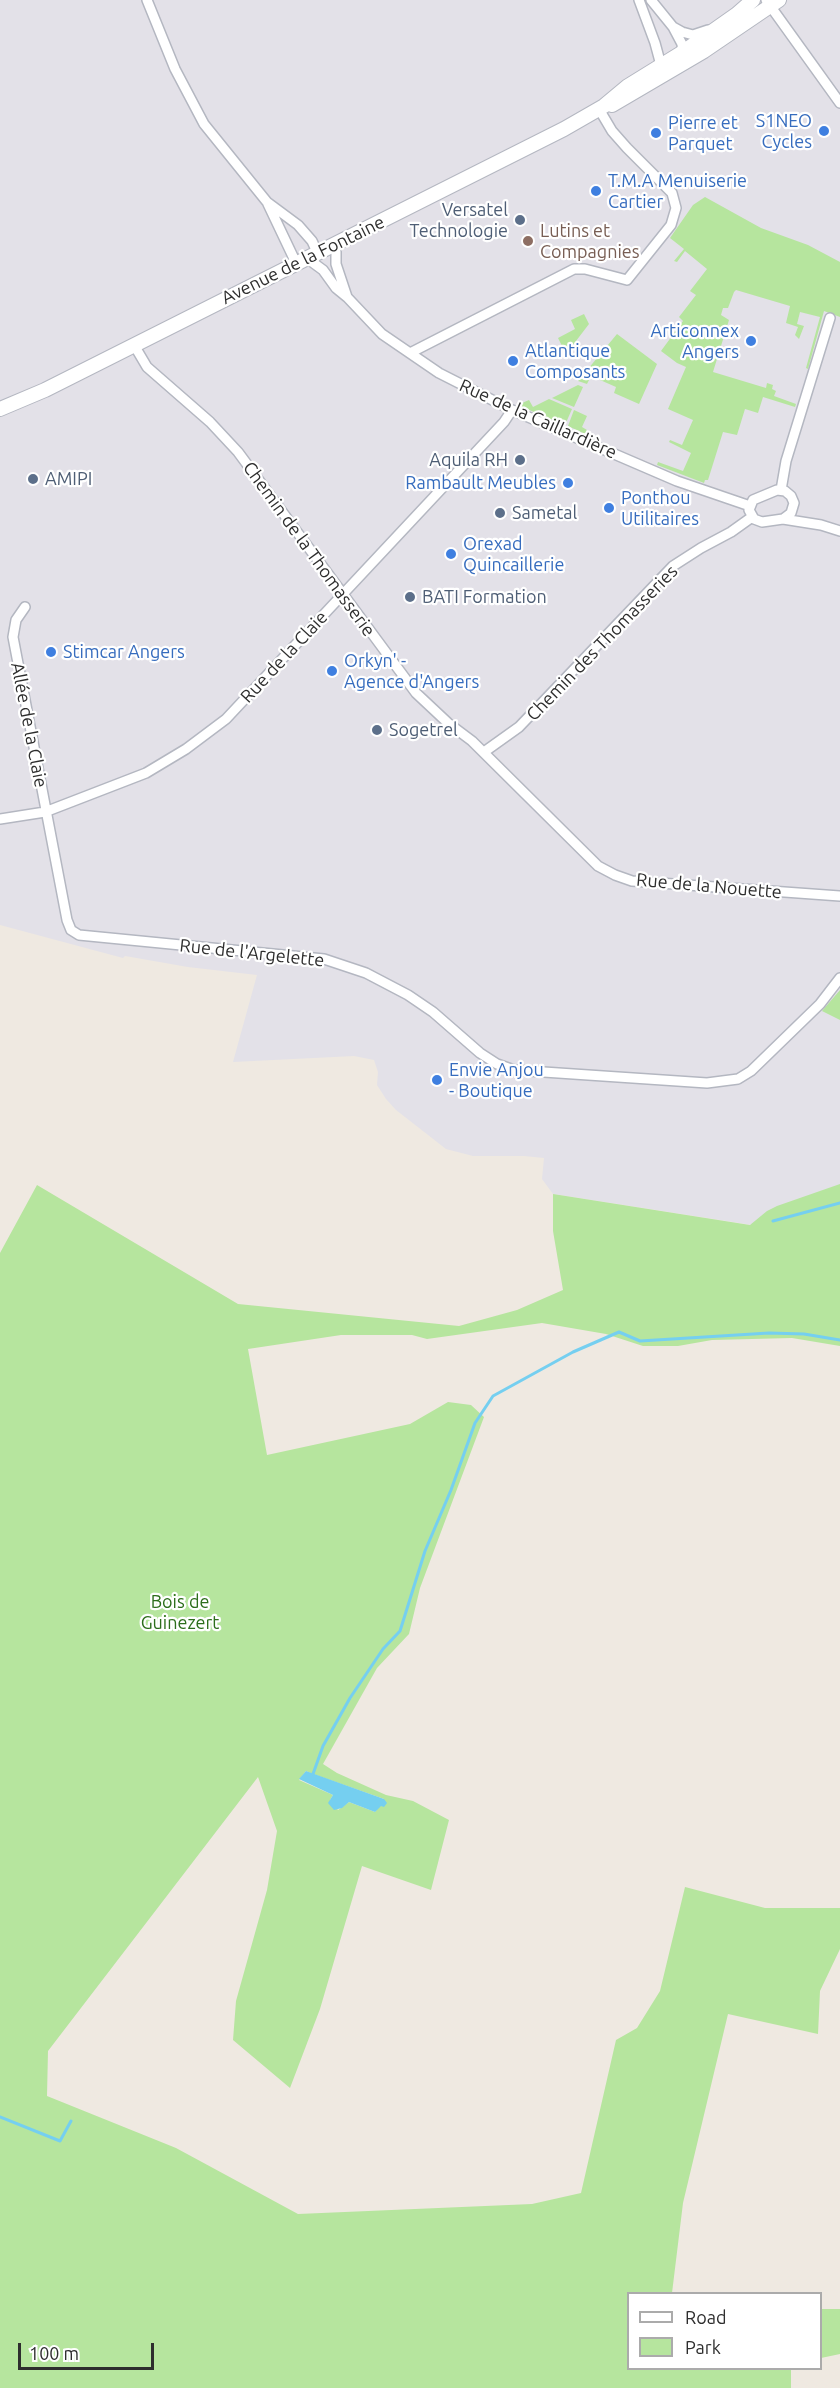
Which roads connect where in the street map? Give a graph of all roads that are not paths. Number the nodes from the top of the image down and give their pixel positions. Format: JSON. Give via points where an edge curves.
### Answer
{"nodes":[{"id":1,"x":147,"y":0,"type":"edge"},
{"id":2,"x":639,"y":0,"type":"edge"},
{"id":3,"x":651,"y":0,"type":"edge"},
{"id":4,"x":772,"y":2,"type":"edge"},
{"id":5,"x":749,"y":3,"type":"edge"},
{"id":6,"x":673,"y":27,"type":"junction"},
{"id":7,"x":682,"y":58,"type":"junction"},
{"id":8,"x":663,"y":71,"type":"junction"},
{"id":9,"x":840,"y":103,"type":"edge"},
{"id":10,"x":602,"y":108,"type":"junction"},
{"id":11,"x":267,"y":201,"type":"junction"},
{"id":12,"x":333,"y":246,"type":"junction"},
{"id":13,"x":308,"y":259,"type":"junction"},
{"id":14,"x":348,"y":297,"type":"junction"},
{"id":15,"x":830,"y":318,"type":"dead end"},
{"id":16,"x":134,"y":345,"type":"junction"},
{"id":17,"x":410,"y":353,"type":"junction"},
{"id":18,"x":0,"y":409,"type":"edge"},
{"id":19,"x":512,"y":410,"type":"junction"},
{"id":20,"x":781,"y":490,"type":"junction"},
{"id":21,"x":794,"y":503,"type":"junction"},
{"id":22,"x":750,"y":506,"type":"junction"},
{"id":23,"x":752,"y":517,"type":"junction"},
{"id":24,"x":783,"y":519,"type":"junction"},
{"id":25,"x":821,"y":525,"type":"junction"},
{"id":26,"x":840,"y":531,"type":"edge"},
{"id":27,"x":343,"y":594,"type":"junction"},
{"id":28,"x":26,"y":607,"type":"dead end"},
{"id":29,"x":484,"y":752,"type":"junction"},
{"id":30,"x":45,"y":812,"type":"junction"},
{"id":31,"x":0,"y":819,"type":"edge"},
{"id":32,"x":840,"y":896,"type":"edge"},
{"id":33,"x":840,"y":978,"type":"edge"}],
"edges":[{"from":1,"to":11,"type":"street","via":[[175,69],[204,124]]},
{"from":2,"to":8,"type":"street"},
{"from":3,"to":6,"type":"street"},
{"from":4,"to":7,"type":"street","name":"Avenue de la Fontaine"},
{"from":4,"to":9,"type":"street"},
{"from":5,"to":6,"type":"street","via":[[703,33],[688,34]]},
{"from":5,"to":7,"type":"street","name":"Avenue de la Fontaine"},
{"from":6,"to":7,"type":"street","via":[[680,40]]},
{"from":7,"to":8,"type":"street","name":"Avenue de la Fontaine"},
{"from":8,"to":10,"type":"street","name":"Avenue de la Fontaine","via":[[622,100]]},
{"from":10,"to":12,"type":"street","name":"Avenue de la Fontaine"},
{"from":10,"to":17,"type":"street","via":[[615,134],[674,198],[671,225],[627,280],[574,269]]},
{"from":11,"to":13,"type":"street"},
{"from":11,"to":13,"type":"street","via":[[312,241]]},
{"from":12,"to":13,"type":"street","name":"Avenue de la Fontaine"},
{"from":12,"to":14,"type":"street","name":"Rue de la Caillardière"},
{"from":13,"to":14,"type":"street","name":"Rue de la Caillardière"},
{"from":13,"to":16,"type":"street","name":"Avenue de la Fontaine"},
{"from":14,"to":17,"type":"street","name":"Rue de la Caillardière","via":[[382,334]]},
{"from":15,"to":20,"type":"street","via":[[786,460]]},
{"from":16,"to":18,"type":"street","name":"Avenue de la Fontaine"},
{"from":16,"to":27,"type":"street","name":"Chemin de la Thomasserie","via":[[147,367],[238,452]]},
{"from":17,"to":19,"type":"street","name":"Rue de la Caillardière","via":[[439,373]]},
{"from":19,"to":22,"type":"street","name":"Rue de la Caillardière","via":[[677,481]]},
{"from":19,"to":27,"type":"street","name":"Rue de la Claie"},
{"from":20,"to":21,"type":"street"},
{"from":20,"to":22,"type":"street","via":[[756,498]]},
{"from":21,"to":24,"type":"street","via":[[791,513]]},
{"from":21,"to":25,"type":"street"},
{"from":22,"to":23,"type":"street"},
{"from":23,"to":24,"type":"street","via":[[762,522]]},
{"from":23,"to":29,"type":"street","name":"Chemin des Thomasseries","via":[[673,566],[519,727]]},
{"from":24,"to":25,"type":"street"},
{"from":25,"to":26,"type":"street"},
{"from":27,"to":29,"type":"street","name":"Chemin de la Thomasserie","via":[[416,693]]},
{"from":27,"to":30,"type":"street","name":"Rue de la Claie","via":[[226,719],[186,749],[146,773]]},
{"from":28,"to":30,"type":"street","name":"Allée de la Claie","via":[[16,620],[12,637]]},
{"from":29,"to":32,"type":"street","name":"Rue de la Nouette","via":[[598,866],[615,875],[632,881]]},
{"from":30,"to":31,"type":"street","name":"Rue de la Claie"},
{"from":30,"to":33,"type":"street","name":"Rue de l'Argelette","via":[[67,920],[71,930],[79,935],[298,956],[345,965],[408,994],[480,1053],[514,1070],[707,1083],[738,1079],[764,1061]]}]}
